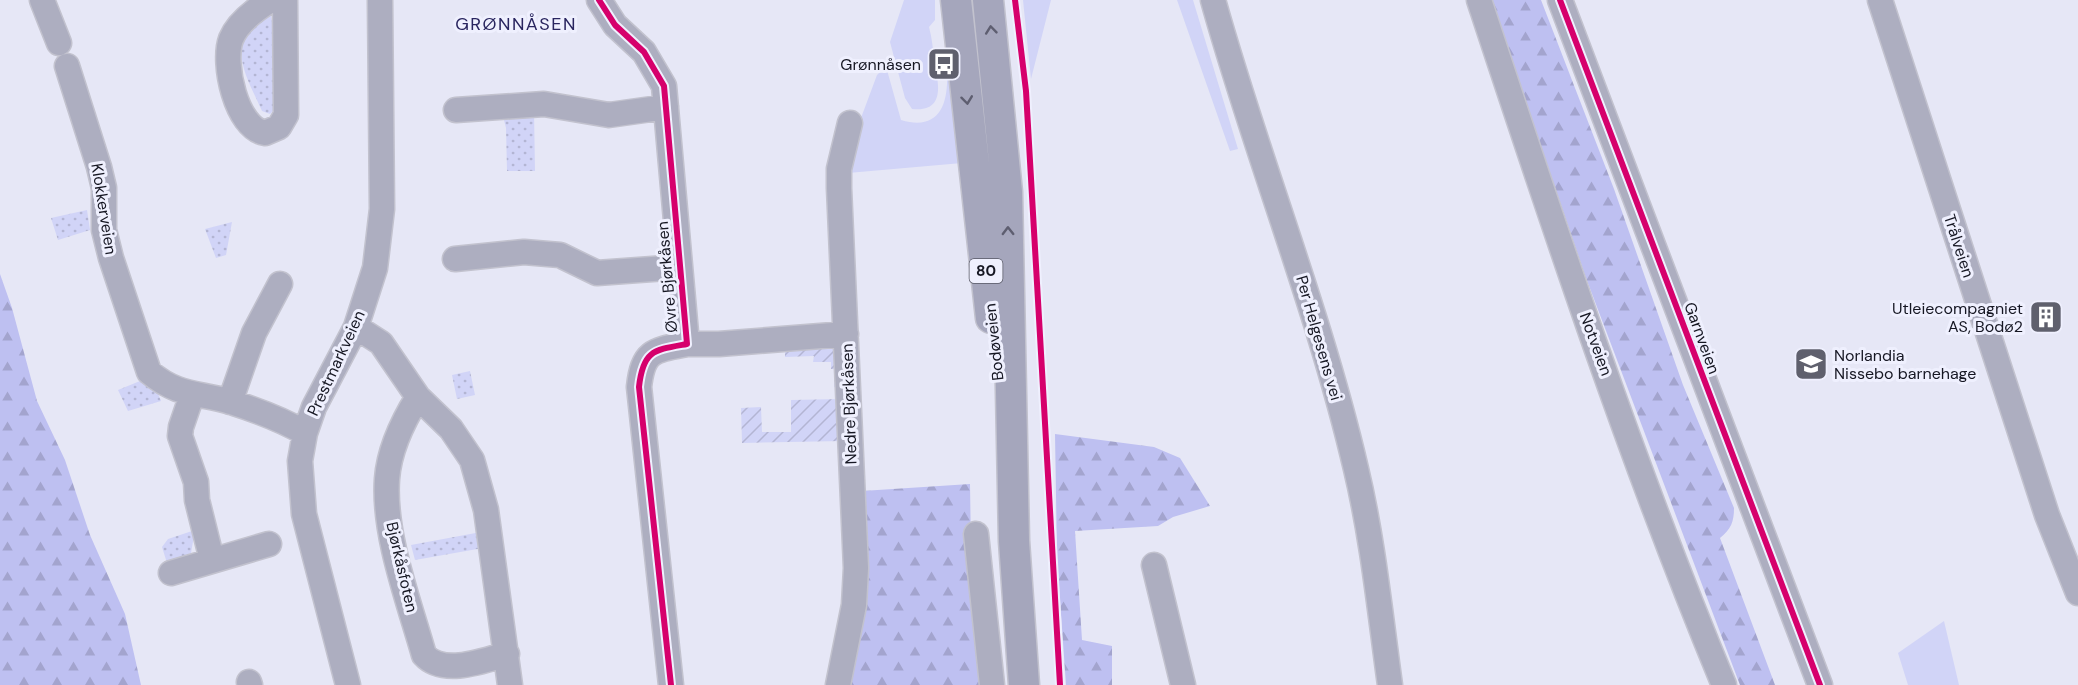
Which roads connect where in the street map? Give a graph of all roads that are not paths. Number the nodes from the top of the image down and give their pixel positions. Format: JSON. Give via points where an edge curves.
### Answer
{"nodes":[{"id":1,"x":42,"y":0,"type":"edge"},
{"id":2,"x":271,"y":0,"type":"edge"},
{"id":3,"x":285,"y":0,"type":"edge"},
{"id":4,"x":380,"y":0,"type":"edge"},
{"id":5,"x":599,"y":0,"type":"edge"},
{"id":6,"x":956,"y":0,"type":"edge"},
{"id":7,"x":988,"y":0,"type":"edge"},
{"id":8,"x":1213,"y":0,"type":"edge"},
{"id":9,"x":1479,"y":0,"type":"edge"},
{"id":10,"x":1560,"y":0,"type":"edge"},
{"id":11,"x":1880,"y":0,"type":"edge"},
{"id":12,"x":666,"y":107,"type":"junction"},
{"id":13,"x":456,"y":110,"type":"dead end"},
{"id":14,"x":850,"y":123,"type":"dead end"},
{"id":15,"x":455,"y":260,"type":"dead end"},
{"id":16,"x":680,"y":267,"type":"junction"},
{"id":17,"x":280,"y":284,"type":"dead end"},
{"id":18,"x":356,"y":327,"type":"junction"},
{"id":19,"x":846,"y":334,"type":"junction"},
{"id":20,"x":687,"y":344,"type":"junction"},
{"id":21,"x":192,"y":395,"type":"junction"},
{"id":22,"x":418,"y":397,"type":"junction"},
{"id":23,"x":230,"y":402,"type":"junction"},
{"id":24,"x":305,"y":433,"type":"junction"},
{"id":25,"x":976,"y":534,"type":"dead end"},
{"id":26,"x":1014,"y":542,"type":"junction"},
{"id":27,"x":269,"y":544,"type":"dead end"},
{"id":28,"x":212,"y":560,"type":"junction"},
{"id":29,"x":1154,"y":566,"type":"dead end"},
{"id":30,"x":171,"y":573,"type":"dead end"},
{"id":31,"x":2078,"y":593,"type":"edge"},
{"id":32,"x":507,"y":654,"type":"junction"},
{"id":33,"x":348,"y":685,"type":"edge"},
{"id":34,"x":510,"y":685,"type":"edge"},
{"id":35,"x":671,"y":685,"type":"edge"},
{"id":36,"x":838,"y":685,"type":"edge"},
{"id":37,"x":992,"y":685,"type":"edge"},
{"id":38,"x":1024,"y":685,"type":"edge"},
{"id":39,"x":1183,"y":685,"type":"edge"},
{"id":40,"x":1390,"y":685,"type":"edge"},
{"id":41,"x":1724,"y":685,"type":"edge"},
{"id":42,"x":1820,"y":685,"type":"edge"}],
"edges":[{"from":1,"to":21,"type":"street","name":"Klokkerveien","via":[[99,167],[104,189],[104,230],[142,359],[162,383]]},
{"from":2,"to":3,"type":"street","via":[[236,29],[228,53],[241,111],[247,123],[265,133],[279,127],[286,115]]},
{"from":4,"to":18,"type":"street","name":"Prestmarkveien","via":[[382,209],[375,268]]},
{"from":5,"to":12,"type":"street","name":"Øvre Bjørkåsen","via":[[615,25],[644,52],[656,71],[664,87]]},
{"from":6,"to":26,"type":"main road","name":"Bodøveien","number":"80","one_way":true},
{"from":26,"to":7,"type":"main road","name":"Bodøveien","number":"80","one_way":true,"via":[[1007,192]]},
{"from":8,"to":40,"type":"street","name":"Per Helgesens vei","via":[[1242,104],[1308,295],[1356,467],[1369,527]]},
{"from":9,"to":41,"type":"street","name":"Notveien","via":[[1586,317],[1693,612]]},
{"from":10,"to":42,"type":"street","name":"Garnveien"},
{"from":11,"to":31,"type":"street","name":"Trålveien","via":[[2047,515]]},
{"from":12,"to":13,"type":"street","via":[[609,115],[544,104]]},
{"from":12,"to":16,"type":"street","name":"Øvre Bjørkåsen"},
{"from":14,"to":19,"type":"street","name":"Nedre Bjørkåsen","via":[[839,169]]},
{"from":15,"to":16,"type":"street","name":"Øvre Bjørkåsen","via":[[524,252],[560,255],[597,273]]},
{"from":16,"to":20,"type":"street","name":"Øvre Bjørkåsen"},
{"from":17,"to":23,"type":"street","via":[[254,333]]},
{"from":18,"to":22,"type":"street","via":[[381,343]]},
{"from":18,"to":24,"type":"street","name":"Prestmarkveien","via":[[314,407]]},
{"from":19,"to":20,"type":"street","name":"Øvre Bjørkåsen"},
{"from":19,"to":36,"type":"street","name":"Nedre Bjørkåsen","via":[[856,568],[854,605]]},
{"from":20,"to":35,"type":"street","name":"Øvre Bjørkåsen","via":[[647,355],[639,387]]},
{"from":21,"to":23,"type":"street","name":"Klokkerveien"},
{"from":21,"to":28,"type":"street","via":[[180,436],[196,482]]},
{"from":22,"to":32,"type":"street","via":[[460,439],[480,482]]},
{"from":22,"to":32,"type":"street","name":"Bjørkåsfoten","via":[[391,456],[387,503],[424,655],[444,666]]},
{"from":23,"to":24,"type":"street","name":"Klokkerveien"},
{"from":24,"to":33,"type":"street","name":"Prestmarkveien","via":[[300,461],[304,514]]},
{"from":25,"to":37,"type":"street"},
{"from":26,"to":38,"type":"main road","name":"Bodøveien","number":"80"},
{"from":27,"to":28,"type":"street"},
{"from":28,"to":30,"type":"street"},
{"from":29,"to":39,"type":"street"},
{"from":32,"to":34,"type":"street"}]}
